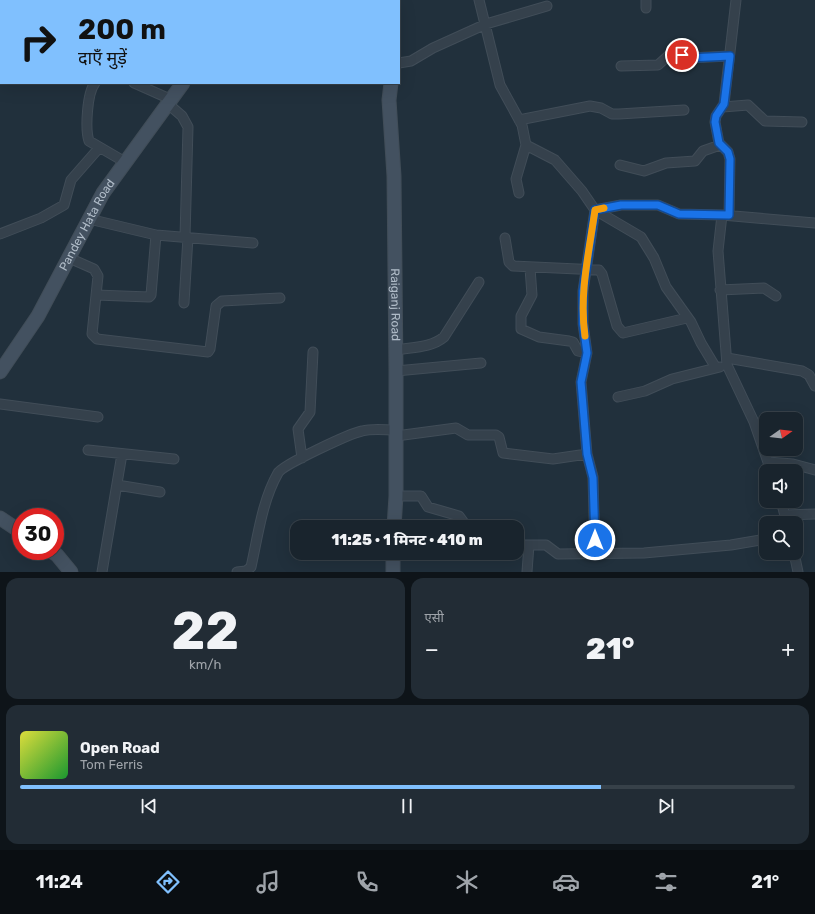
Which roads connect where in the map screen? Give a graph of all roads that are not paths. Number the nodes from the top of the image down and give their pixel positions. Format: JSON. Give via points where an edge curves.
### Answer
{"nodes":[{"id":1,"x":478,"y":0,"type":"edge"},
{"id":2,"x":736,"y":0,"type":"edge"},
{"id":3,"x":547,"y":6,"type":"dead end"},
{"id":4,"x":486,"y":24,"type":"junction"},
{"id":5,"x":730,"y":56,"type":"junction"},
{"id":6,"x":400,"y":63,"type":"edge"},
{"id":7,"x":621,"y":66,"type":"dead end"},
{"id":8,"x":94,"y":84,"type":"edge"},
{"id":9,"x":136,"y":84,"type":"edge"},
{"id":10,"x":182,"y":84,"type":"edge"},
{"id":11,"x":391,"y":84,"type":"edge"},
{"id":12,"x":169,"y":101,"type":"junction"},
{"id":13,"x":723,"y":107,"type":"junction"},
{"id":14,"x":684,"y":110,"type":"dead end"},
{"id":15,"x":519,"y":120,"type":"junction"},
{"id":16,"x":802,"y":122,"type":"dead end"},
{"id":17,"x":526,"y":145,"type":"junction"},
{"id":18,"x":720,"y":145,"type":"junction"},
{"id":19,"x":99,"y":148,"type":"junction"},
{"id":20,"x":125,"y":162,"type":"junction"},
{"id":21,"x":620,"y":165,"type":"dead end"},
{"id":22,"x":519,"y":193,"type":"dead end"},
{"id":23,"x":595,"y":210,"type":"junction"},
{"id":24,"x":725,"y":215,"type":"junction"},
{"id":25,"x":89,"y":219,"type":"junction"},
{"id":26,"x":815,"y":223,"type":"edge"},
{"id":27,"x":0,"y":234,"type":"edge"},
{"id":28,"x":156,"y":235,"type":"junction"},
{"id":29,"x":187,"y":237,"type":"junction"},
{"id":30,"x":505,"y":238,"type":"dead end"},
{"id":31,"x":253,"y":243,"type":"dead end"},
{"id":32,"x":69,"y":258,"type":"junction"},
{"id":33,"x":530,"y":268,"type":"junction"},
{"id":34,"x":586,"y":270,"type":"junction"},
{"id":35,"x":479,"y":282,"type":"dead end"},
{"id":36,"x":720,"y":290,"type":"junction"},
{"id":37,"x":96,"y":294,"type":"junction"},
{"id":38,"x":776,"y":296,"type":"dead end"},
{"id":39,"x":280,"y":298,"type":"dead end"},
{"id":40,"x":184,"y":303,"type":"dead end"},
{"id":41,"x":687,"y":318,"type":"junction"},
{"id":42,"x":396,"y":350,"type":"junction"},
{"id":43,"x":313,"y":352,"type":"dead end"},
{"id":44,"x":587,"y":353,"type":"junction"},
{"id":45,"x":727,"y":362,"type":"junction"},
{"id":46,"x":481,"y":363,"type":"dead end"},
{"id":47,"x":716,"y":368,"type":"junction"},
{"id":48,"x":396,"y":371,"type":"junction"},
{"id":49,"x":0,"y":372,"type":"edge"},
{"id":50,"x":815,"y":386,"type":"edge"},
{"id":51,"x":618,"y":397,"type":"dead end"},
{"id":52,"x":0,"y":404,"type":"edge"},
{"id":53,"x":98,"y":416,"type":"dead end"},
{"id":54,"x":396,"y":433,"type":"junction"},
{"id":55,"x":88,"y":450,"type":"dead end"},
{"id":56,"x":122,"y":454,"type":"junction"},
{"id":57,"x":587,"y":454,"type":"junction"},
{"id":58,"x":302,"y":458,"type":"junction"},
{"id":59,"x":174,"y":459,"type":"dead end"},
{"id":60,"x":769,"y":464,"type":"edge"},
{"id":61,"x":803,"y":467,"type":"edge"},
{"id":62,"x":815,"y":470,"type":"edge"},
{"id":63,"x":117,"y":485,"type":"junction"},
{"id":64,"x":160,"y":492,"type":"dead end"},
{"id":65,"x":396,"y":496,"type":"junction"},
{"id":66,"x":815,"y":514,"type":"edge"},
{"id":67,"x":803,"y":516,"type":"edge"},
{"id":68,"x":0,"y":518,"type":"edge"},
{"id":69,"x":394,"y":520,"type":"edge"},
{"id":70,"x":462,"y":520,"type":"edge"},
{"id":71,"x":12,"y":526,"type":"edge"},
{"id":72,"x":759,"y":540,"type":"edge"},
{"id":73,"x":524,"y":545,"type":"edge"},
{"id":74,"x":529,"y":545,"type":"junction"},
{"id":75,"x":595,"y":554,"type":"junction"},
{"id":76,"x":62,"y":560,"type":"edge"},
{"id":77,"x":393,"y":560,"type":"edge"},
{"id":78,"x":795,"y":560,"type":"edge"},
{"id":79,"x":250,"y":571,"type":"edge"},
{"id":80,"x":71,"y":572,"type":"edge"},
{"id":81,"x":102,"y":572,"type":"edge"},
{"id":82,"x":237,"y":572,"type":"edge"},
{"id":83,"x":393,"y":572,"type":"edge"},
{"id":84,"x":527,"y":572,"type":"edge"},
{"id":85,"x":798,"y":572,"type":"edge"}],
"edges":[{"from":1,"to":4,"type":"street"},
{"from":2,"to":5,"type":"street"},
{"from":3,"to":4,"type":"street"},
{"from":4,"to":6,"type":"street","via":[[411,61]]},
{"from":4,"to":15,"type":"street","via":[[500,85]]},
{"from":5,"to":7,"type":"street","via":[[689,58],[678,55],[668,56],[658,65]]},
{"from":5,"to":13,"type":"street"},
{"from":8,"to":19,"type":"street","via":[[87,114],[88,137],[92,144]]},
{"from":9,"to":12,"type":"street"},
{"from":10,"to":12,"type":"main road","name":"Pandey Hata Road"},
{"from":11,"to":42,"type":"main road","name":"Raiganj Road","via":[[389,100],[394,176]]},
{"from":12,"to":20,"type":"main road","name":"Pandey Hata Road"},
{"from":12,"to":29,"type":"street","via":[[188,127]]},
{"from":13,"to":16,"type":"street","via":[[748,105],[765,120]]},
{"from":13,"to":18,"type":"street","via":[[715,122]]},
{"from":14,"to":15,"type":"street","via":[[612,114],[590,106]]},
{"from":15,"to":17,"type":"street"},
{"from":17,"to":22,"type":"street","via":[[516,179]]},
{"from":17,"to":23,"type":"street","via":[[556,160]]},
{"from":18,"to":21,"type":"street","via":[[703,151],[695,161],[666,163],[644,171]]},
{"from":18,"to":24,"type":"street","via":[[728,152],[730,159]]},
{"from":19,"to":20,"type":"street"},
{"from":19,"to":27,"type":"street","via":[[70,180],[64,205],[42,218]]},
{"from":20,"to":25,"type":"main road","name":"Pandey Hata Road","via":[[103,193]]},
{"from":23,"to":24,"type":"street","via":[[621,205],[658,205],[679,214]]},
{"from":23,"to":34,"type":"street"},
{"from":23,"to":41,"type":"street","via":[[641,237],[654,258],[666,287]]},
{"from":24,"to":26,"type":"street"},
{"from":24,"to":36,"type":"street","via":[[718,251]]},
{"from":25,"to":28,"type":"street"},
{"from":25,"to":32,"type":"main road","name":"Pandey Hata Road"},
{"from":28,"to":29,"type":"street"},
{"from":28,"to":37,"type":"street","via":[[149,297]]},
{"from":29,"to":31,"type":"street"},
{"from":29,"to":40,"type":"street"},
{"from":30,"to":33,"type":"street","via":[[509,262],[517,267]]},
{"from":32,"to":37,"type":"street","via":[[97,272]]},
{"from":32,"to":49,"type":"main road","name":"Pandey Hata Road","via":[[38,316]]},
{"from":33,"to":34,"type":"street"},
{"from":33,"to":44,"type":"street","via":[[531,298],[521,316],[521,330],[539,337],[573,342],[578,351]]},
{"from":34,"to":41,"type":"street","via":[[597,269],[602,274],[617,326],[623,333]]},
{"from":34,"to":44,"type":"street","via":[[583,324]]},
{"from":35,"to":42,"type":"street","via":[[444,337],[438,342]]},
{"from":36,"to":38,"type":"street","via":[[764,288]]},
{"from":36,"to":45,"type":"street"},
{"from":37,"to":39,"type":"street","via":[[92,334],[97,339],[205,352],[210,349],[218,303]]},
{"from":41,"to":47,"type":"street"},
{"from":42,"to":48,"type":"main road","name":"Raiganj Road"},
{"from":43,"to":58,"type":"street","via":[[310,412],[298,429]]},
{"from":44,"to":57,"type":"street","via":[[581,382]]},
{"from":45,"to":47,"type":"street"},
{"from":45,"to":50,"type":"street","via":[[802,371],[809,375]]},
{"from":45,"to":60,"type":"street","via":[[754,422]]},
{"from":46,"to":48,"type":"street"},
{"from":47,"to":51,"type":"street"},
{"from":48,"to":54,"type":"main road","name":"Raiganj Road"},
{"from":52,"to":53,"type":"street"},
{"from":54,"to":57,"type":"street","via":[[456,428],[468,435],[496,435],[499,437],[503,453],[513,456],[553,459]]},
{"from":54,"to":58,"type":"street","via":[[364,430]]},
{"from":54,"to":65,"type":"main road","name":"Raiganj Road"},
{"from":55,"to":56,"type":"street"},
{"from":56,"to":59,"type":"street"},
{"from":56,"to":63,"type":"street"},
{"from":57,"to":75,"type":"street","via":[[593,478]]},
{"from":58,"to":79,"type":"street","via":[[278,471],[266,504]]},
{"from":61,"to":62,"type":"street"},
{"from":63,"to":64,"type":"street"},
{"from":63,"to":81,"type":"street"},
{"from":65,"to":69,"type":"main road","name":"Raiganj Road"},
{"from":65,"to":70,"type":"street","via":[[421,496],[428,507],[459,516]]},
{"from":66,"to":67,"type":"street"},
{"from":68,"to":71,"type":"main road"},
{"from":72,"to":75,"type":"street","via":[[644,554]]},
{"from":73,"to":74,"type":"street"},
{"from":74,"to":75,"type":"street","via":[[546,545],[558,554]]},
{"from":74,"to":84,"type":"street"},
{"from":76,"to":80,"type":"main road"},
{"from":77,"to":83,"type":"main road"},
{"from":78,"to":85,"type":"street"},
{"from":79,"to":82,"type":"street"}]}
